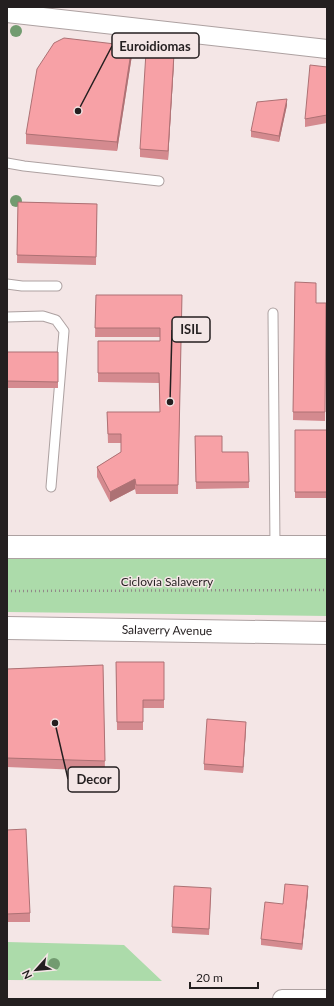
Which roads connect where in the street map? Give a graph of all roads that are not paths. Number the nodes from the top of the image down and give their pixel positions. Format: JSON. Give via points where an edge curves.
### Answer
{"nodes":[{"id":1,"x":7,"y":13,"type":"edge"},
{"id":2,"x":327,"y":49,"type":"edge"},
{"id":3,"x":7,"y":163,"type":"edge"},
{"id":4,"x":159,"y":181,"type":"dead end"},
{"id":5,"x":7,"y":284,"type":"edge"},
{"id":6,"x":58,"y":286,"type":"dead end"},
{"id":7,"x":273,"y":313,"type":"dead end"},
{"id":8,"x":7,"y":317,"type":"edge"},
{"id":9,"x":51,"y":487,"type":"dead end"},
{"id":10,"x":7,"y":547,"type":"edge"},
{"id":11,"x":275,"y":547,"type":"junction"},
{"id":12,"x":327,"y":547,"type":"edge"},
{"id":13,"x":7,"y":628,"type":"edge"},
{"id":14,"x":327,"y":633,"type":"edge"},
{"id":15,"x":282,"y":999,"type":"edge"},
{"id":16,"x":327,"y":999,"type":"edge"}],
"edges":[{"from":1,"to":2,"type":"street"},
{"from":3,"to":4,"type":"lane"},
{"from":5,"to":6,"type":"lane"},
{"from":7,"to":11,"type":"lane"},
{"from":8,"to":9,"type":"lane","via":[[43,316],[56,320],[64,331]]},
{"from":10,"to":11,"type":"main road"},
{"from":11,"to":12,"type":"main road"},
{"from":13,"to":14,"type":"main road","name":"Salaverry Avenue"},
{"from":15,"to":16,"type":"street"}]}
